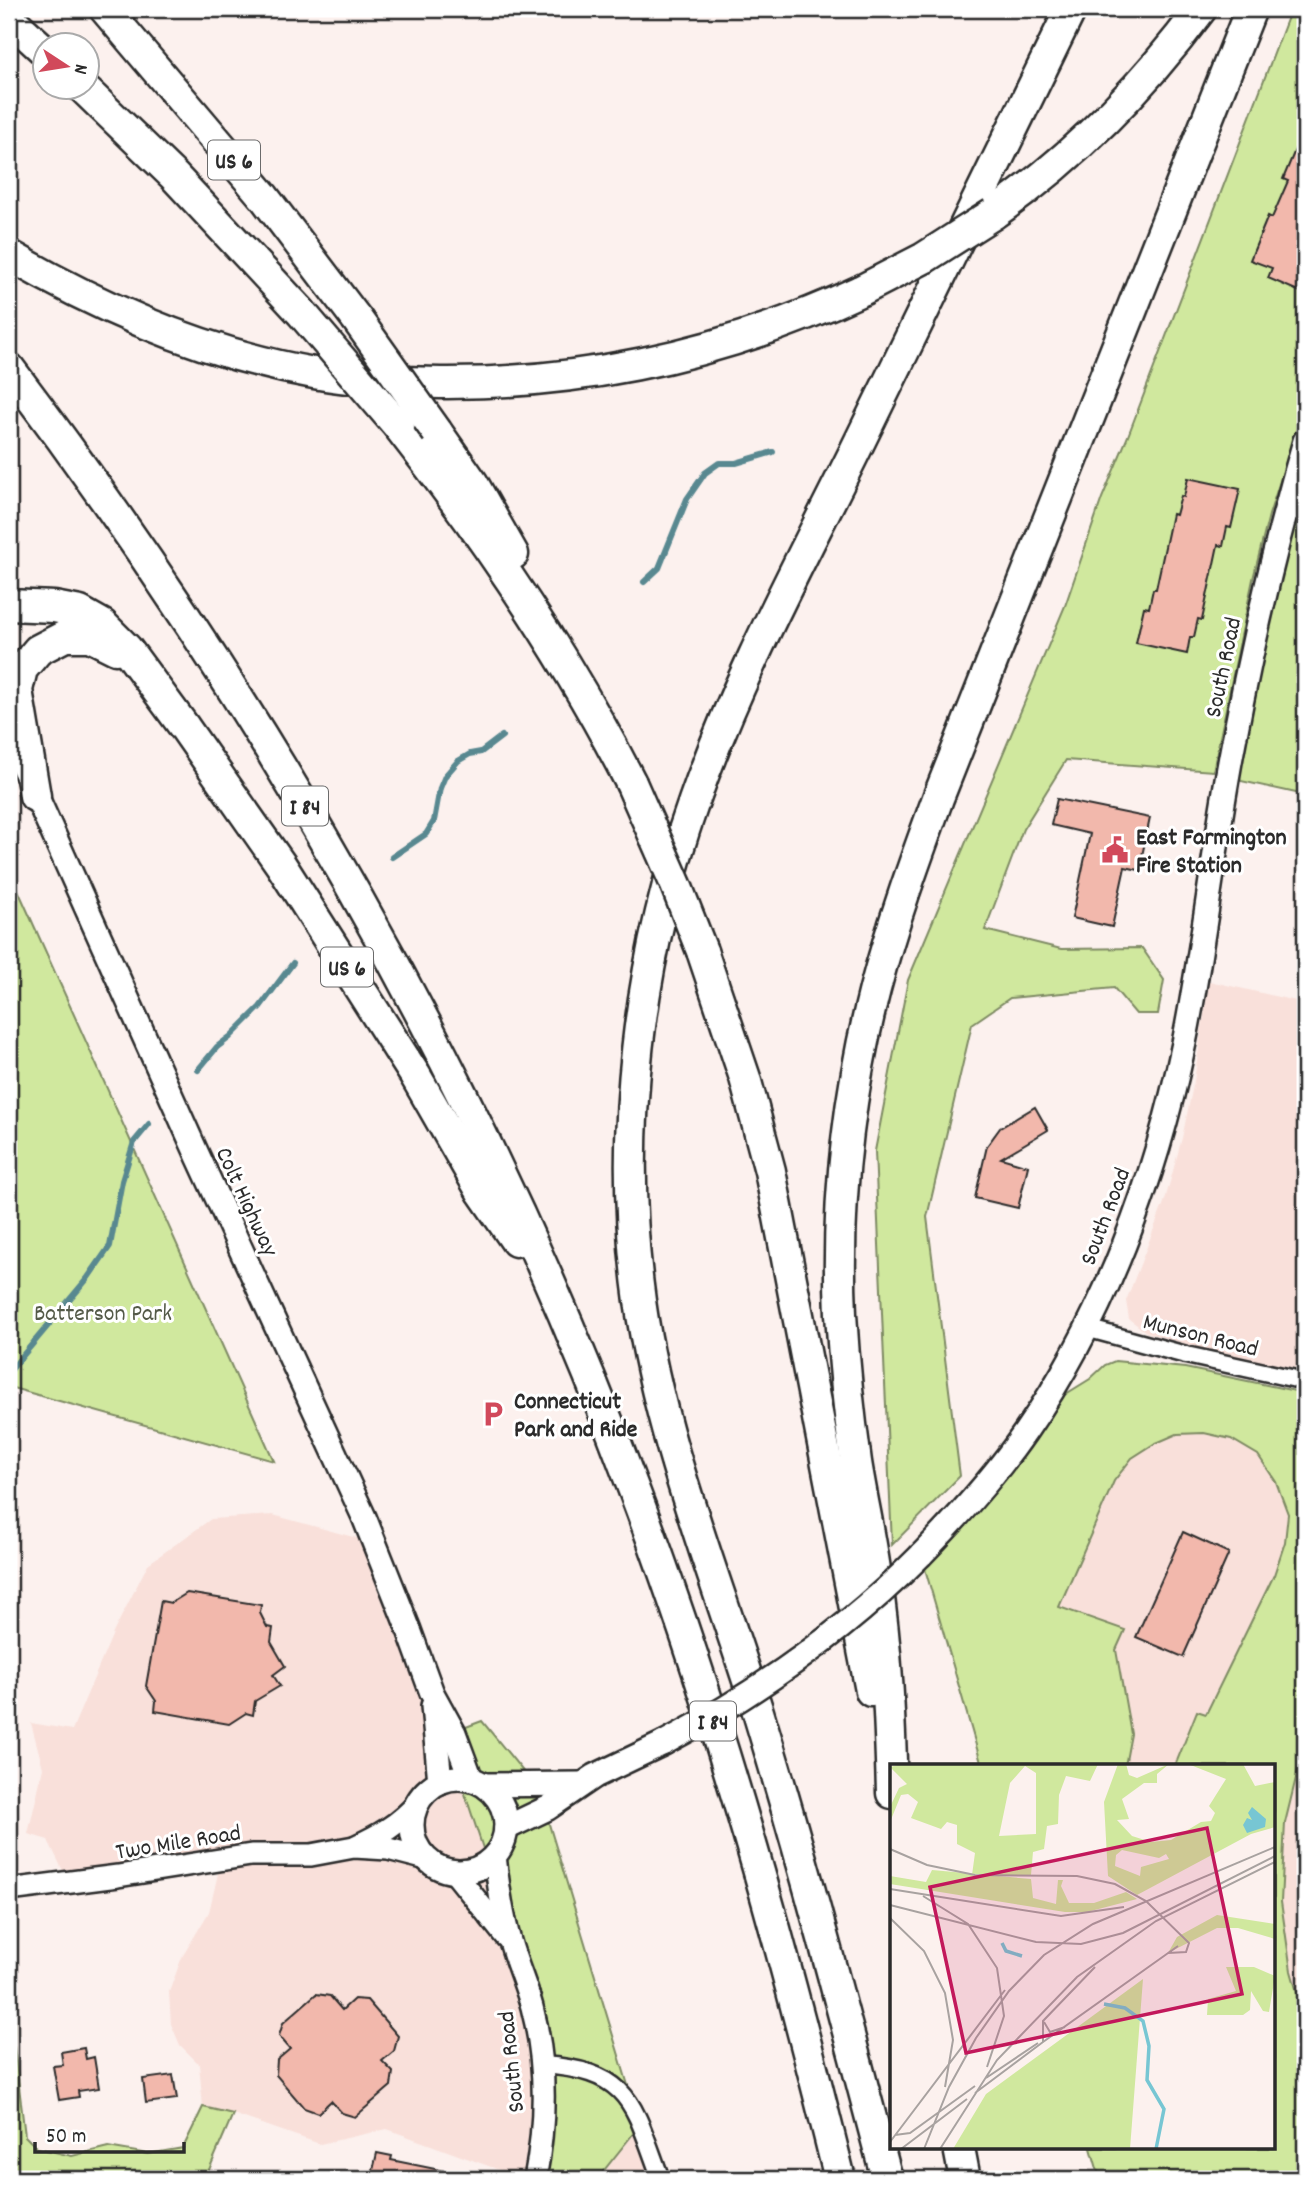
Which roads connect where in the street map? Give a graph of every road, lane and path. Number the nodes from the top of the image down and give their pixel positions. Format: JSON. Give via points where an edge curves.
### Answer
{"nodes":[{"id":1,"x":105,"y":9,"type":"edge"},
{"id":2,"x":1071,"y":9,"type":"edge"},
{"id":3,"x":1201,"y":9,"type":"edge"},
{"id":4,"x":1251,"y":9,"type":"edge"},
{"id":5,"x":9,"y":18,"type":"edge"},
{"id":6,"x":32,"y":39,"type":"edge"},
{"id":7,"x":97,"y":102,"type":"edge"},
{"id":8,"x":9,"y":255,"type":"edge"},
{"id":9,"x":9,"y":368,"type":"edge"},
{"id":10,"x":1305,"y":441,"type":"edge"},
{"id":11,"x":1296,"y":510,"type":"edge"},
{"id":12,"x":9,"y":605,"type":"edge"},
{"id":13,"x":139,"y":664,"type":"junction"},
{"id":14,"x":569,"y":671,"type":"junction"},
{"id":15,"x":9,"y":735,"type":"edge"},
{"id":16,"x":35,"y":796,"type":"junction"},
{"id":17,"x":546,"y":1276,"type":"junction"},
{"id":18,"x":1086,"y":1328,"type":"junction"},
{"id":19,"x":1305,"y":1381,"type":"edge"},
{"id":20,"x":432,"y":1693,"type":"junction"},
{"id":21,"x":890,"y":1764,"type":"edge"},
{"id":22,"x":440,"y":1782,"type":"junction"},
{"id":23,"x":479,"y":1782,"type":"junction"},
{"id":24,"x":581,"y":1784,"type":"junction"},
{"id":25,"x":890,"y":1791,"type":"edge"},
{"id":26,"x":417,"y":1804,"type":"junction"},
{"id":27,"x":506,"y":1828,"type":"junction"},
{"id":28,"x":354,"y":1847,"type":"junction"},
{"id":29,"x":495,"y":1855,"type":"junction"},
{"id":30,"x":427,"y":1860,"type":"junction"},
{"id":31,"x":454,"y":1872,"type":"junction"},
{"id":32,"x":9,"y":1890,"type":"edge"},
{"id":33,"x":510,"y":1941,"type":"junction"},
{"id":34,"x":542,"y":2065,"type":"junction"},
{"id":35,"x":959,"y":2150,"type":"edge"},
{"id":36,"x":535,"y":2179,"type":"edge"},
{"id":37,"x":660,"y":2179,"type":"edge"},
{"id":38,"x":840,"y":2179,"type":"edge"},
{"id":39,"x":887,"y":2179,"type":"edge"},
{"id":40,"x":965,"y":2179,"type":"edge"}],
"edges":[{"from":1,"to":14,"type":"highway","number":"US 6","bridge":true,"via":[[264,197],[437,432],[498,525]]},
{"from":2,"to":39,"type":"highway","via":[[714,747],[663,901],[637,1052],[632,1145],[634,1243],[657,1387],[758,1711]]},
{"from":3,"to":8,"type":"highway","bridge":true,"via":[[1155,67],[1062,159],[992,214],[924,258],[824,308],[761,332],[645,364],[528,381],[398,382],[316,374],[221,349],[152,324]]},
{"from":4,"to":21,"type":"highway","via":[[929,821],[887,947],[859,1061],[843,1192],[841,1316],[849,1409],[884,1641]]},
{"from":5,"to":6,"type":"highway"},
{"from":7,"to":14,"type":"highway","bridge":true,"via":[[192,194],[399,427],[479,533]]},
{"from":9,"to":17,"type":"highway","number":"I 84","via":[[180,607],[314,821],[448,1067]]},
{"from":10,"to":11,"type":"main road","name":"South Road"},
{"from":11,"to":18,"type":"main road","name":"South Road","via":[[1266,584],[1232,747],[1172,1095],[1141,1195]]},
{"from":12,"to":13,"type":"highway","number":"US 6","via":[[54,607],[88,616],[111,632]]},
{"from":13,"to":16,"type":"highway","via":[[103,642],[79,635],[52,642],[27,662],[18,690]]},
{"from":13,"to":17,"type":"highway","number":"US 6","via":[[281,865],[415,1075],[498,1216]]},
{"from":14,"to":25,"type":"highway","bridge":true,"via":[[631,783],[676,885],[745,1077],[770,1171]]},
{"from":15,"to":16,"type":"main road","name":"Colt Highway"},
{"from":16,"to":20,"type":"main road","name":"Colt Highway","via":[[364,1517]]},
{"from":17,"to":38,"type":"highway","number":"I 84","via":[[626,1469],[693,1657],[768,1905]]},
{"from":18,"to":19,"type":"street","name":"Munson Road"},
{"from":18,"to":24,"type":"main road","name":"South Road","bridge":true,"via":[[1041,1408],[971,1503],[860,1613],[724,1709]]},
{"from":20,"to":22,"type":"main road","name":"Colt Highway"},
{"from":20,"to":23,"type":"main road","name":"Colt Highway"},
{"from":22,"to":23,"type":"main road","via":[[455,1777]]},
{"from":22,"to":26,"type":"main road"},
{"from":23,"to":24,"type":"main road","name":"South Road"},
{"from":23,"to":27,"type":"main road","via":[[497,1797],[505,1811]]},
{"from":24,"to":27,"type":"main road","name":"South Road","via":[[548,1808]]},
{"from":26,"to":28,"type":"street","name":"Two Mile Road","via":[[386,1832]]},
{"from":26,"to":30,"type":"main road","via":[[413,1833]]},
{"from":27,"to":29,"type":"main road"},
{"from":28,"to":30,"type":"street","name":"Two Mile Road","via":[[388,1849]]},
{"from":28,"to":32,"type":"street","name":"Two Mile Road","via":[[311,1855],[251,1855]]},
{"from":29,"to":31,"type":"main road","via":[[470,1871]]},
{"from":29,"to":33,"type":"street","name":"South Road"},
{"from":30,"to":31,"type":"main road"},
{"from":31,"to":33,"type":"street","name":"South Road"},
{"from":33,"to":34,"type":"street","name":"South Road","via":[[533,2009]]},
{"from":34,"to":36,"type":"street","name":"South Road","via":[[543,2118]]},
{"from":34,"to":37,"type":"street","via":[[587,2071],[618,2087],[631,2104]]},
{"from":35,"to":40,"type":"highway"}]}
